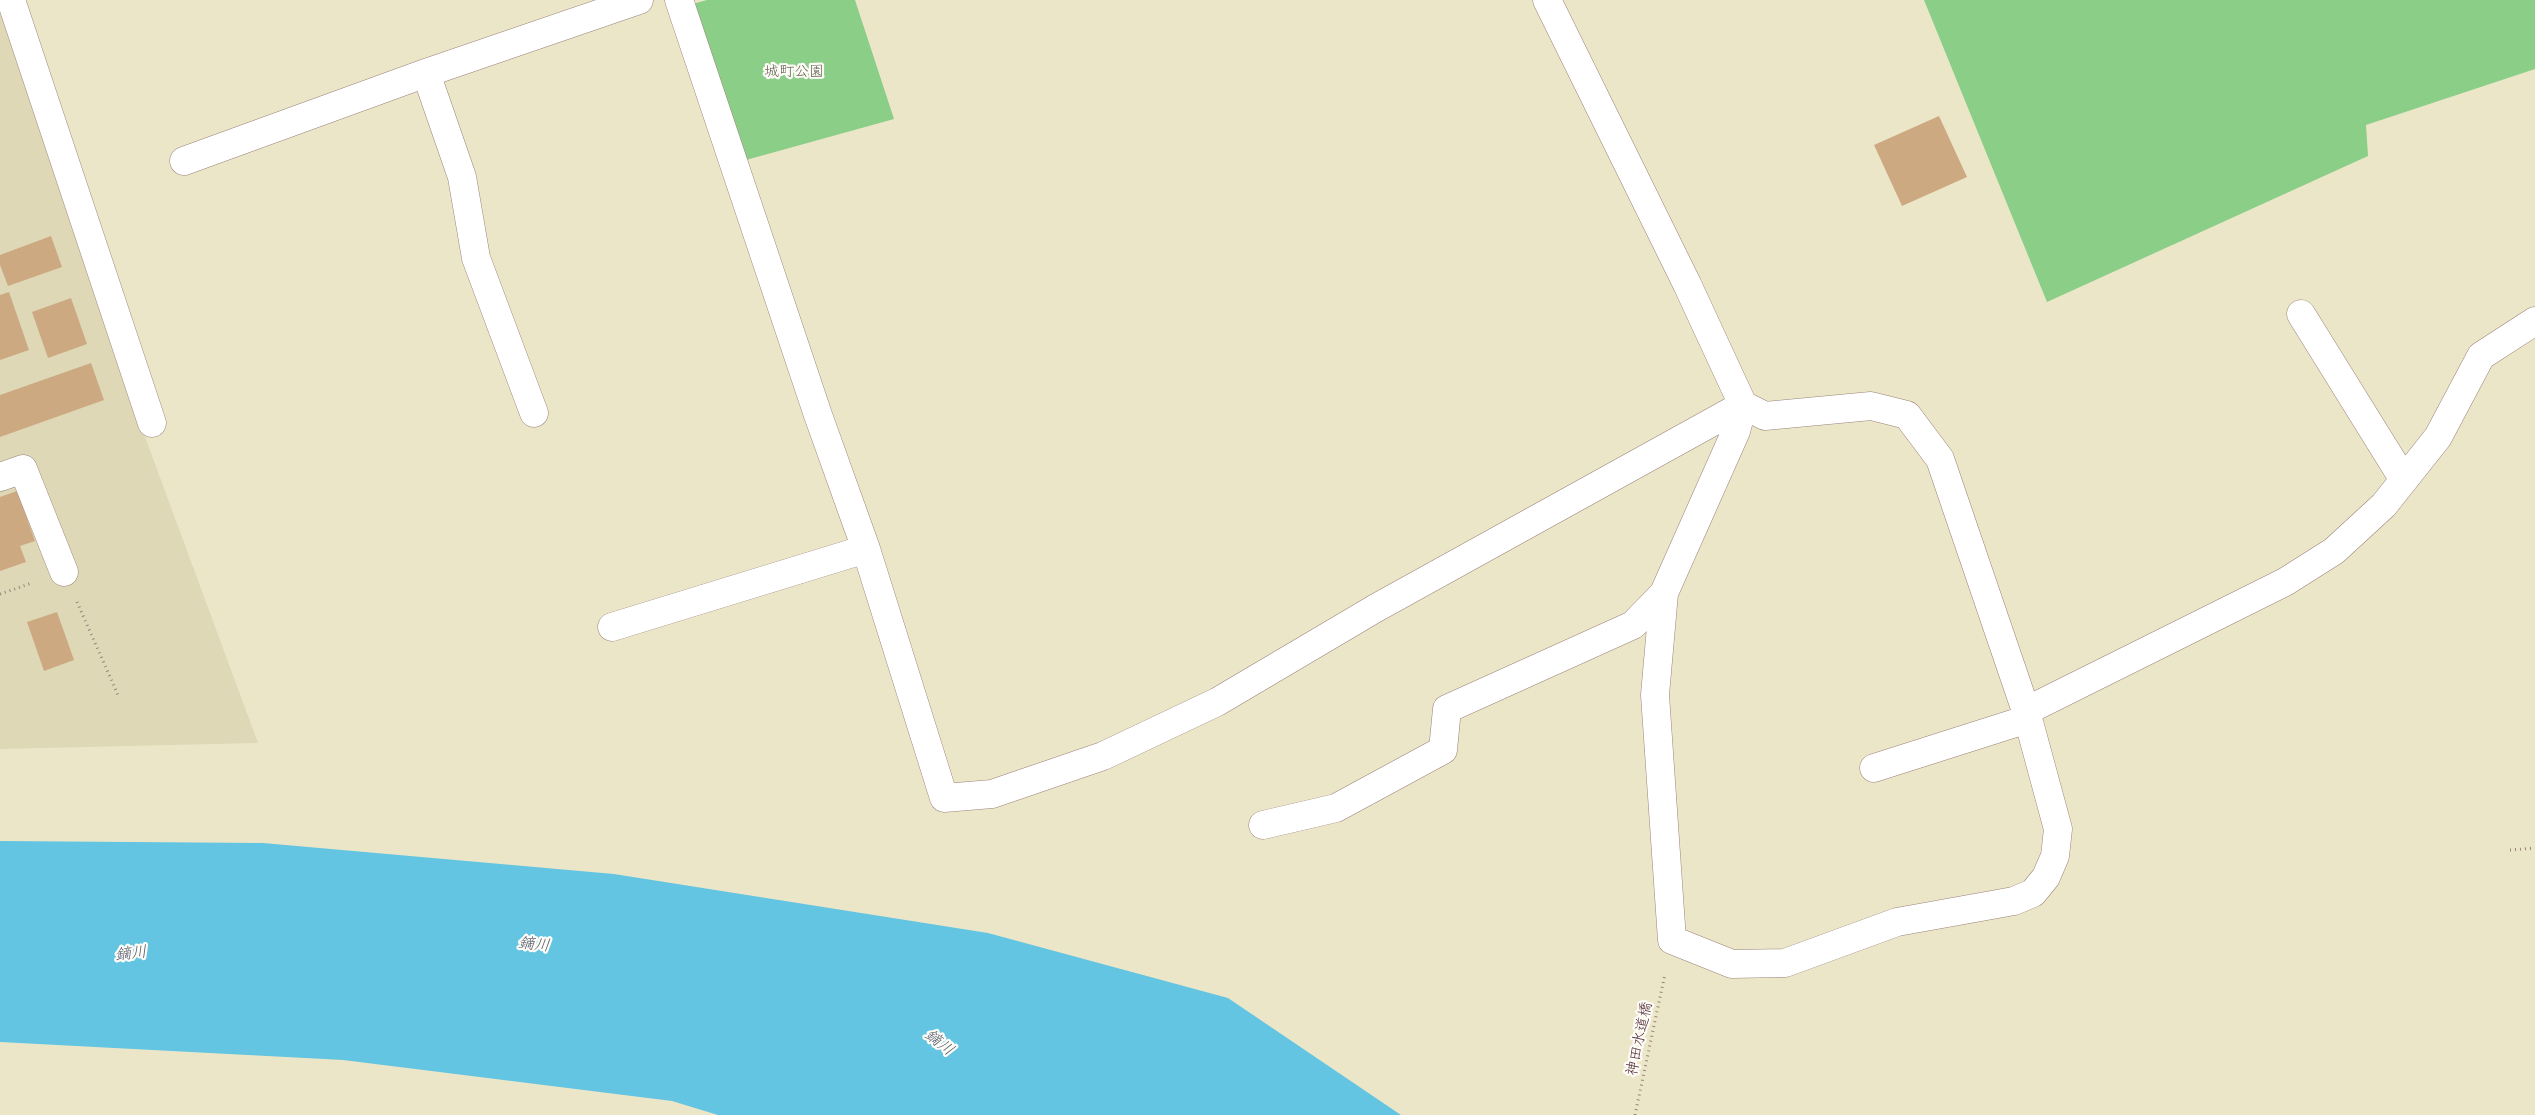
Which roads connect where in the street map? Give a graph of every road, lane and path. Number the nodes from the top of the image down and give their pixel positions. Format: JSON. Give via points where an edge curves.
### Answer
{"nodes":[{"id":1,"x":11,"y":0,"type":"edge"},
{"id":2,"x":639,"y":0,"type":"edge"},
{"id":3,"x":679,"y":0,"type":"edge"},
{"id":4,"x":1547,"y":0,"type":"edge"},
{"id":5,"x":426,"y":73,"type":"junction"},
{"id":6,"x":184,"y":161,"type":"dead end"},
{"id":7,"x":2301,"y":314,"type":"dead end"},
{"id":8,"x":2535,"y":321,"type":"edge"},
{"id":9,"x":1743,"y":405,"type":"junction"},
{"id":10,"x":534,"y":413,"type":"dead end"},
{"id":11,"x":152,"y":423,"type":"dead end"},
{"id":12,"x":0,"y":477,"type":"edge"},
{"id":13,"x":2404,"y":480,"type":"junction"},
{"id":14,"x":866,"y":549,"type":"junction"},
{"id":15,"x":64,"y":572,"type":"joint"},
{"id":16,"x":1664,"y":593,"type":"junction"},
{"id":17,"x":612,"y":626,"type":"dead end"},
{"id":18,"x":118,"y":695,"type":"dead end"},
{"id":19,"x":2027,"y":715,"type":"junction"},
{"id":20,"x":1874,"y":768,"type":"dead end"},
{"id":21,"x":1263,"y":825,"type":"dead end"},
{"id":22,"x":2535,"y":848,"type":"edge"},
{"id":23,"x":2510,"y":850,"type":"dead end"},
{"id":24,"x":1667,"y":967,"type":"dead end"},
{"id":25,"x":1635,"y":1115,"type":"edge"}],
"edges":[{"from":1,"to":11,"type":"street"},
{"from":2,"to":5,"type":"street"},
{"from":3,"to":14,"type":"street"},
{"from":4,"to":9,"type":"street"},
{"from":5,"to":6,"type":"street"},
{"from":5,"to":10,"type":"street","via":[[462,177],[476,258]]},
{"from":7,"to":13,"type":"street"},
{"from":8,"to":13,"type":"street","via":[[2481,356],[2438,437]]},
{"from":9,"to":14,"type":"street","via":[[1376,608],[1217,702],[1103,756],[992,794],[944,798]]},
{"from":9,"to":16,"type":"street","via":[[1736,431]]},
{"from":9,"to":19,"type":"street","via":[[1765,416],[1871,406],[1907,415],[1940,458]]},
{"from":12,"to":15,"type":"street","via":[[23,469]]},
{"from":13,"to":19,"type":"street","via":[[2384,505],[2334,551],[2285,582]]},
{"from":14,"to":17,"type":"street"},
{"from":15,"to":18,"type":"path"},
{"from":16,"to":19,"type":"street","via":[[1655,695],[1672,940],[1732,964],[1785,963],[1897,922],[2014,901],[2034,893],[2046,877],[2055,856],[2058,829]]},
{"from":16,"to":21,"type":"street","via":[[1633,625],[1447,709],[1443,750],[1336,808]]},
{"from":19,"to":20,"type":"street"},
{"from":22,"to":23,"type":"path"},
{"from":24,"to":25,"type":"path","name":"神田水道橋"}]}
